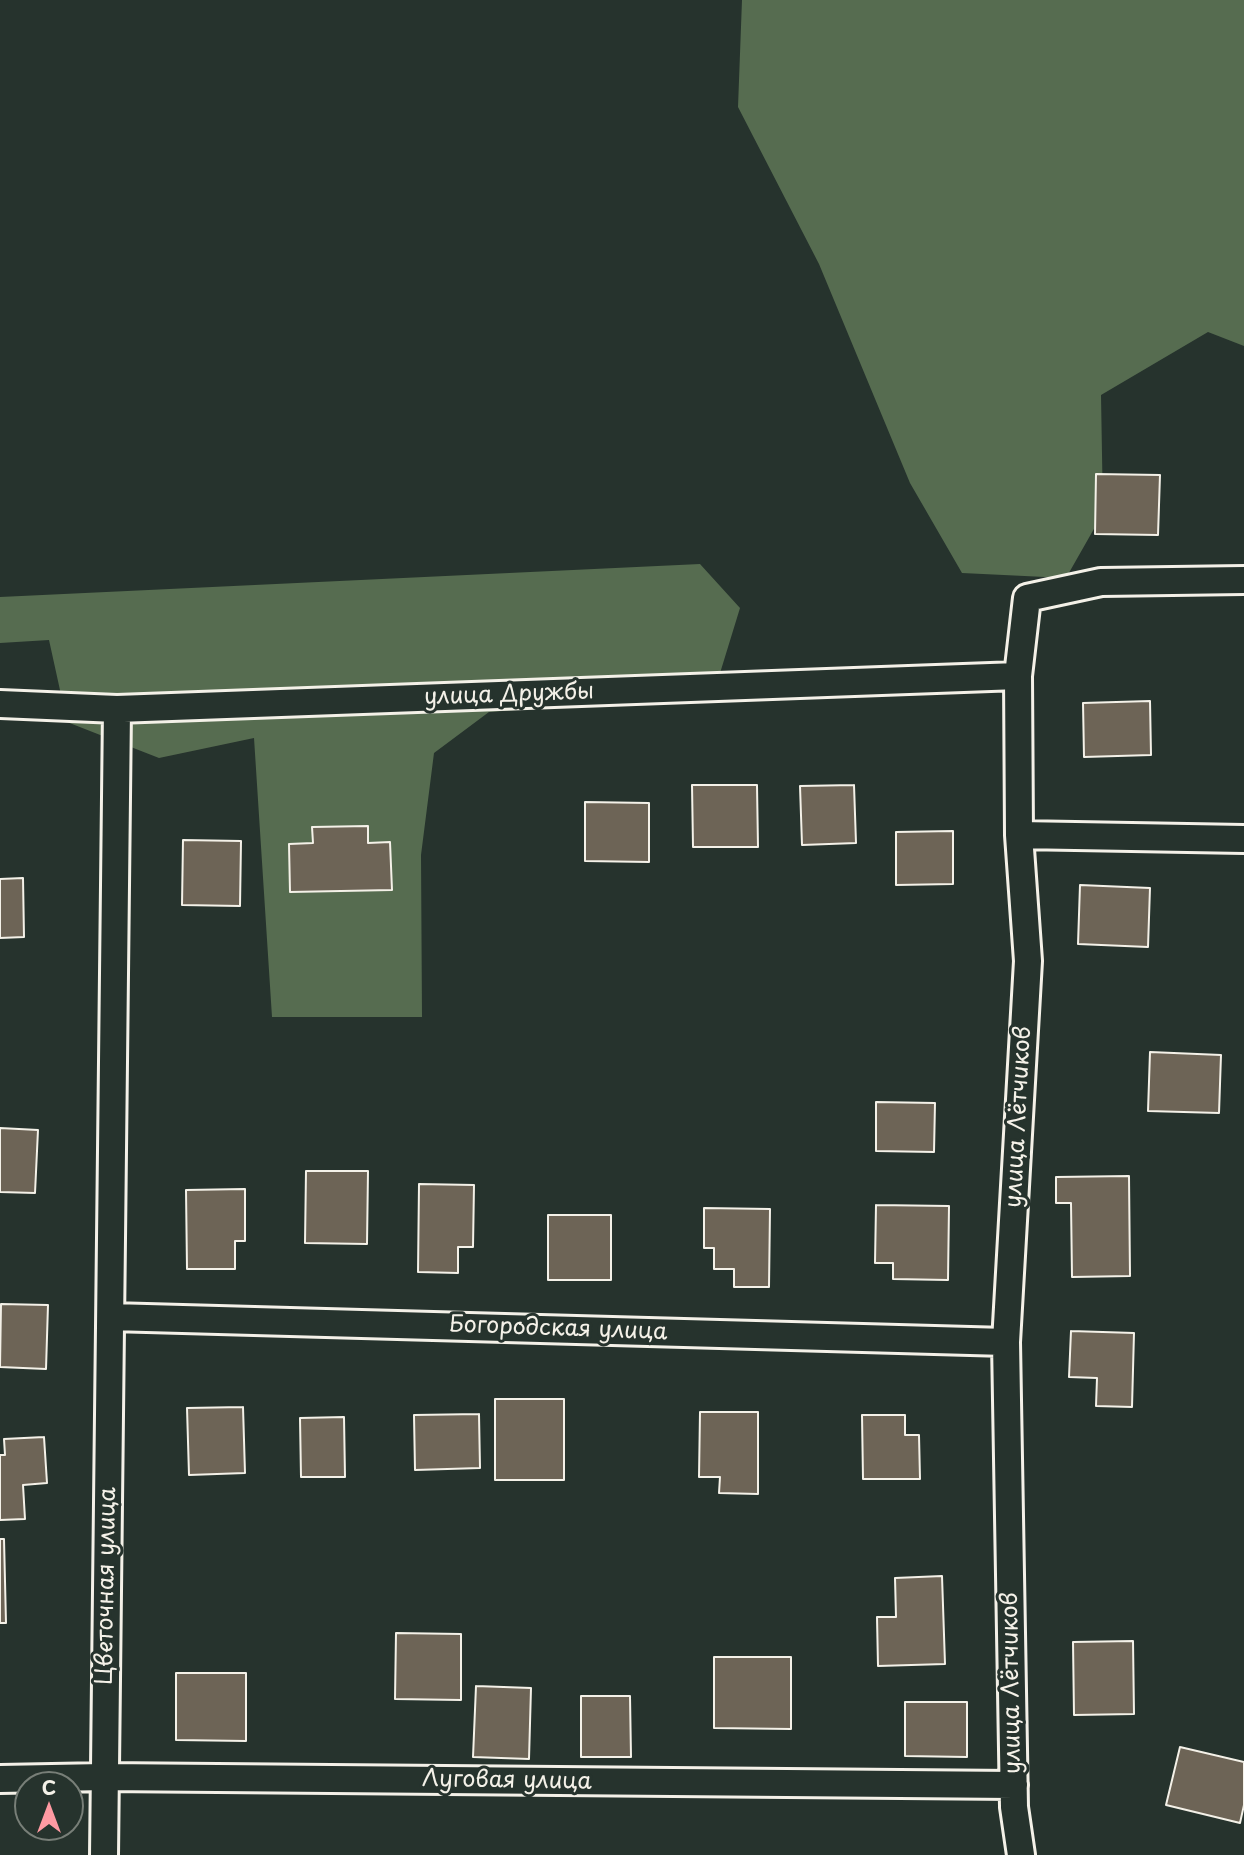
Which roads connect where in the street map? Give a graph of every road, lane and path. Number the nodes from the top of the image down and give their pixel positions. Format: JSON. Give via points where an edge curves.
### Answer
{"nodes":[{"id":1,"x":1244,"y":580,"type":"edge"},
{"id":2,"x":1018,"y":676,"type":"junction"},
{"id":3,"x":0,"y":704,"type":"edge"},
{"id":4,"x":117,"y":709,"type":"junction"},
{"id":5,"x":1019,"y":835,"type":"junction"},
{"id":6,"x":1244,"y":839,"type":"edge"},
{"id":7,"x":111,"y":1317,"type":"junction"},
{"id":8,"x":1006,"y":1342,"type":"junction"},
{"id":9,"x":104,"y":1777,"type":"junction"},
{"id":10,"x":0,"y":1779,"type":"edge"},
{"id":11,"x":1014,"y":1785,"type":"junction"},
{"id":12,"x":104,"y":1855,"type":"edge"},
{"id":13,"x":1021,"y":1855,"type":"edge"}],
"edges":[{"from":1,"to":2,"type":"street","name":"улица Лётчиков","via":[[1101,582],[1027,598]]},
{"from":2,"to":4,"type":"street","name":"улица Дружбы"},
{"from":2,"to":5,"type":"street","name":"улица Лётчиков"},
{"from":3,"to":4,"type":"street","name":"улица Дружбы"},
{"from":4,"to":7,"type":"street","name":"Цветочная улица"},
{"from":5,"to":6,"type":"street"},
{"from":5,"to":8,"type":"street","name":"улица Лётчиков","via":[[1028,961]]},
{"from":7,"to":8,"type":"street","name":"Богородская улица"},
{"from":7,"to":9,"type":"street","name":"Цветочная улица"},
{"from":8,"to":11,"type":"street","name":"улица Лётчиков"},
{"from":9,"to":10,"type":"street","name":"Луговая улица"},
{"from":9,"to":11,"type":"street","name":"Луговая улица"},
{"from":9,"to":12,"type":"street","name":"Цветочная улица"},
{"from":11,"to":13,"type":"street","name":"улица Лётчиков"}]}
